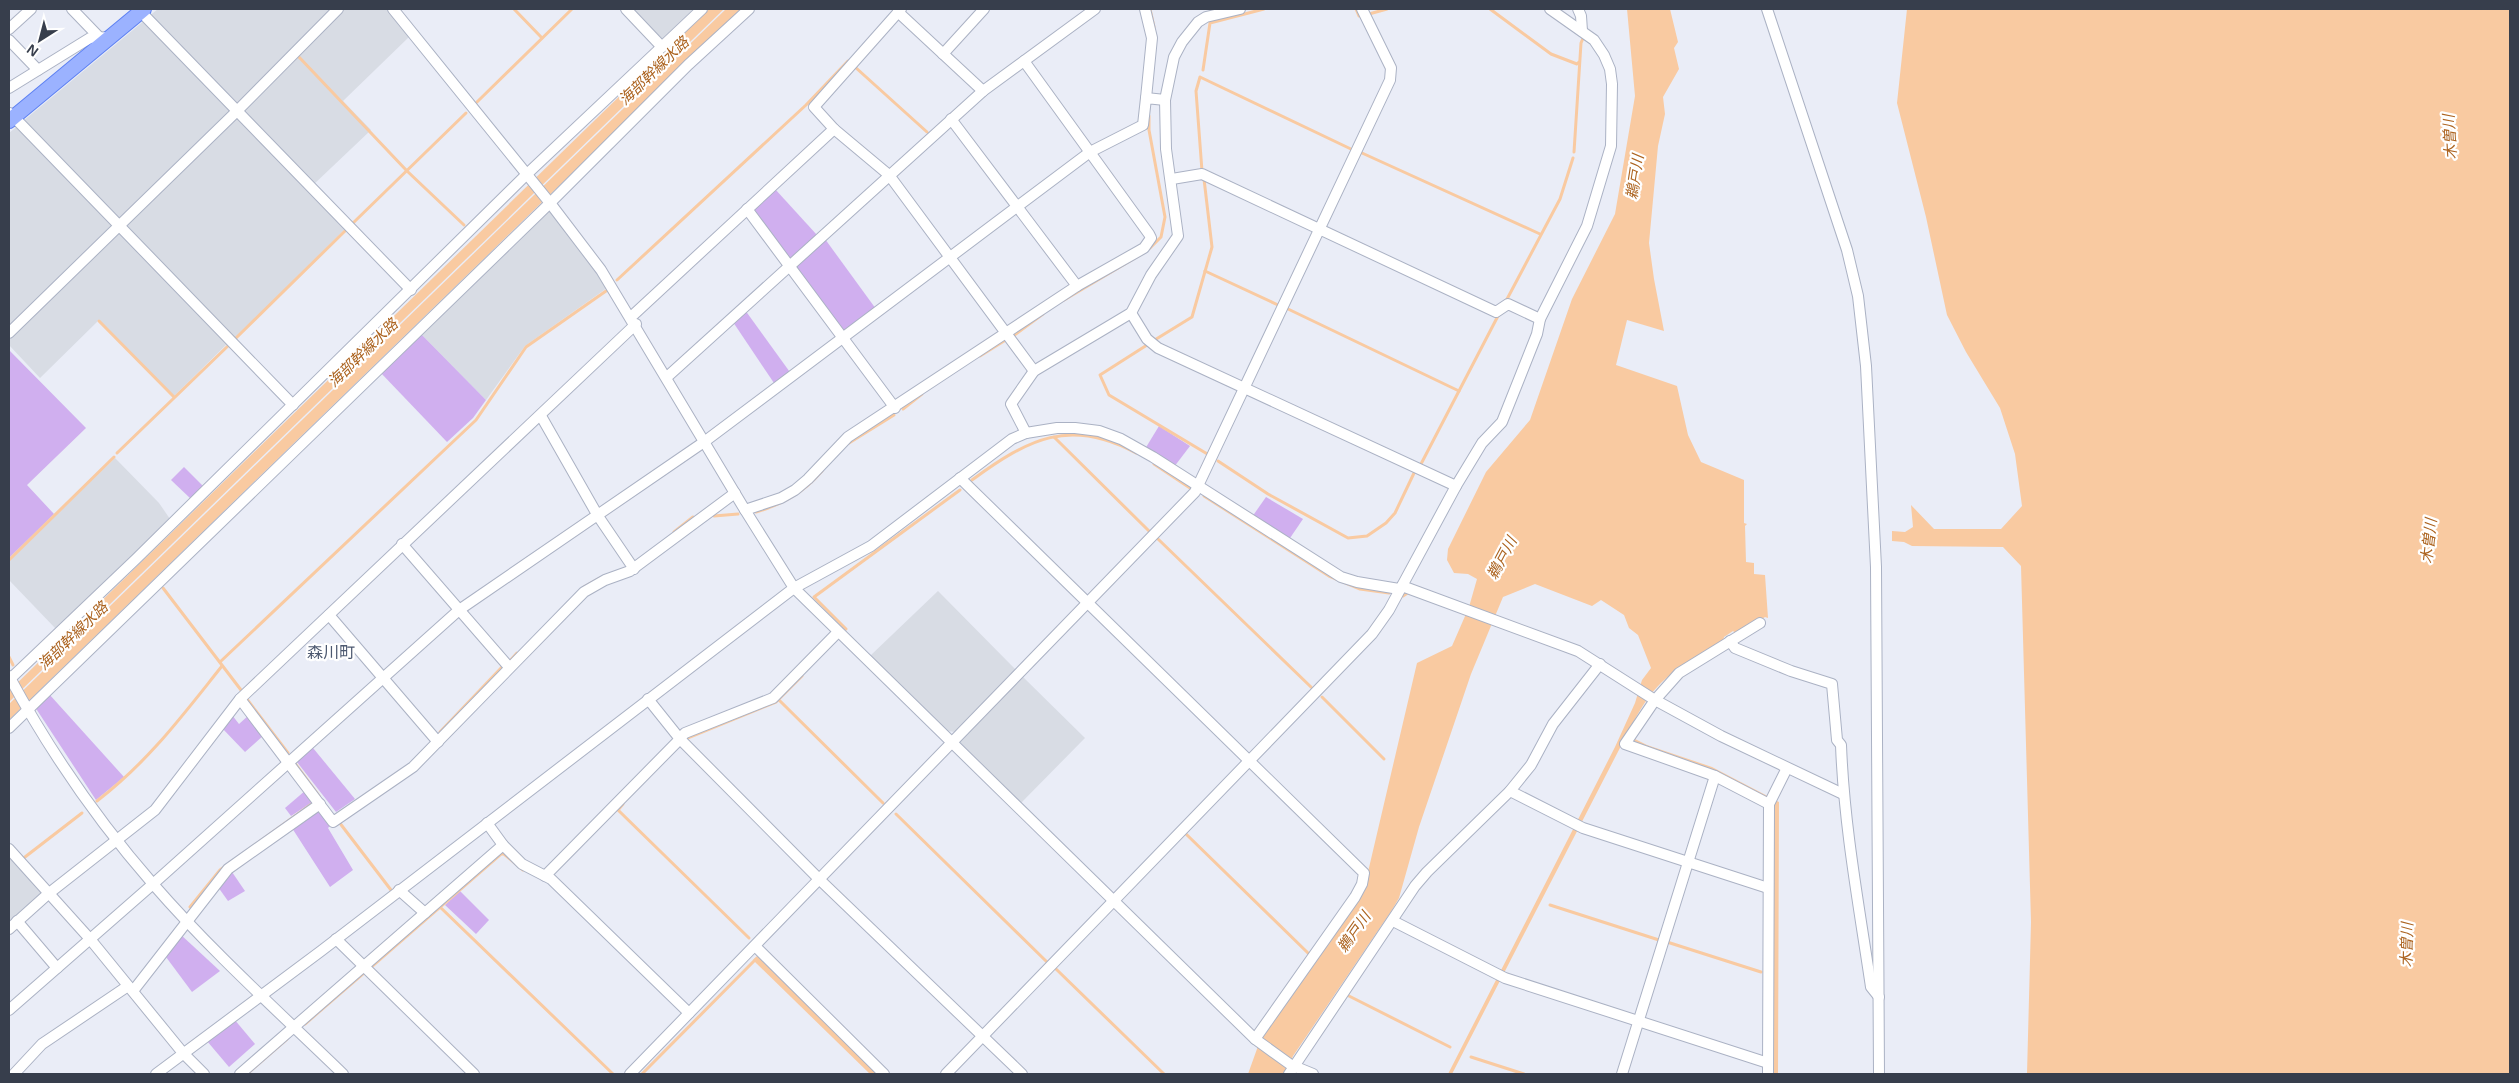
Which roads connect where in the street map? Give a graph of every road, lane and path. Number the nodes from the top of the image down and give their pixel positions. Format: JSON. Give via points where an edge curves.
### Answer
{"nodes":[{"id":1,"x":31,"y":9,"type":"edge"},
{"id":2,"x":72,"y":9,"type":"edge"},
{"id":3,"x":338,"y":9,"type":"edge"},
{"id":4,"x":393,"y":9,"type":"edge"},
{"id":5,"x":626,"y":9,"type":"edge"},
{"id":6,"x":702,"y":9,"type":"edge"},
{"id":7,"x":749,"y":9,"type":"edge"},
{"id":8,"x":984,"y":9,"type":"edge"},
{"id":9,"x":1095,"y":9,"type":"edge"},
{"id":10,"x":1145,"y":9,"type":"edge"},
{"id":11,"x":1240,"y":9,"type":"edge"},
{"id":12,"x":1362,"y":9,"type":"edge"},
{"id":13,"x":1550,"y":9,"type":"edge"},
{"id":14,"x":1578,"y":9,"type":"edge"},
{"id":15,"x":1767,"y":9,"type":"edge"},
{"id":16,"x":143,"y":10,"type":"edge"},
{"id":17,"x":900,"y":10,"type":"edge"},
{"id":18,"x":9,"y":29,"type":"edge"},
{"id":19,"x":1582,"y":31,"type":"junction"},
{"id":20,"x":104,"y":37,"type":"junction"},
{"id":21,"x":9,"y":40,"type":"edge"},
{"id":22,"x":662,"y":47,"type":"junction"},
{"id":23,"x":943,"y":54,"type":"junction"},
{"id":24,"x":1024,"y":61,"type":"junction"},
{"id":25,"x":38,"y":70,"type":"junction"},
{"id":26,"x":9,"y":88,"type":"edge"},
{"id":27,"x":983,"y":91,"type":"junction"},
{"id":28,"x":1146,"y":98,"type":"junction"},
{"id":29,"x":1165,"y":100,"type":"junction"},
{"id":30,"x":237,"y":111,"type":"junction"},
{"id":31,"x":10,"y":117,"type":"edge"},
{"id":32,"x":951,"y":119,"type":"junction"},
{"id":33,"x":834,"y":129,"type":"junction"},
{"id":34,"x":1090,"y":152,"type":"junction"},
{"id":35,"x":527,"y":175,"type":"junction"},
{"id":36,"x":889,"y":175,"type":"junction"},
{"id":37,"x":1172,"y":179,"type":"junction"},
{"id":38,"x":550,"y":202,"type":"junction"},
{"id":39,"x":1017,"y":207,"type":"junction"},
{"id":40,"x":747,"y":209,"type":"junction"},
{"id":41,"x":119,"y":226,"type":"junction"},
{"id":42,"x":1319,"y":230,"type":"junction"},
{"id":43,"x":950,"y":257,"type":"junction"},
{"id":44,"x":790,"y":265,"type":"junction"},
{"id":45,"x":1076,"y":286,"type":"junction"},
{"id":46,"x":410,"y":290,"type":"junction"},
{"id":47,"x":1131,"y":312,"type":"junction"},
{"id":48,"x":1540,"y":319,"type":"junction"},
{"id":49,"x":634,"y":321,"type":"junction"},
{"id":50,"x":9,"y":333,"type":"edge"},
{"id":51,"x":1004,"y":333,"type":"junction"},
{"id":52,"x":844,"y":338,"type":"junction"},
{"id":53,"x":1034,"y":371,"type":"junction"},
{"id":54,"x":667,"y":377,"type":"junction"},
{"id":55,"x":1244,"y":388,"type":"junction"},
{"id":56,"x":293,"y":405,"type":"junction"},
{"id":57,"x":895,"y":408,"type":"junction"},
{"id":58,"x":542,"y":416,"type":"junction"},
{"id":59,"x":1026,"y":433,"type":"junction"},
{"id":60,"x":704,"y":442,"type":"junction"},
{"id":61,"x":960,"y":478,"type":"junction"},
{"id":62,"x":1198,"y":486,"type":"junction"},
{"id":63,"x":1456,"y":486,"type":"junction"},
{"id":64,"x":734,"y":494,"type":"junction"},
{"id":65,"x":745,"y":510,"type":"junction"},
{"id":66,"x":598,"y":516,"type":"junction"},
{"id":67,"x":402,"y":544,"type":"junction"},
{"id":68,"x":634,"y":569,"type":"junction"},
{"id":69,"x":1401,"y":587,"type":"junction"},
{"id":70,"x":794,"y":588,"type":"junction"},
{"id":71,"x":1087,"y":603,"type":"junction"},
{"id":72,"x":459,"y":610,"type":"junction"},
{"id":73,"x":329,"y":615,"type":"junction"},
{"id":74,"x":1760,"y":623,"type":"dead end"},
{"id":75,"x":838,"y":632,"type":"junction"},
{"id":76,"x":1730,"y":641,"type":"junction"},
{"id":77,"x":1600,"y":664,"type":"junction"},
{"id":78,"x":509,"y":667,"type":"junction"},
{"id":79,"x":383,"y":677,"type":"junction"},
{"id":80,"x":10,"y":679,"type":"edge"},
{"id":81,"x":240,"y":699,"type":"junction"},
{"id":82,"x":648,"y":699,"type":"junction"},
{"id":83,"x":1654,"y":699,"type":"junction"},
{"id":84,"x":28,"y":710,"type":"junction"},
{"id":85,"x":9,"y":728,"type":"edge"},
{"id":86,"x":680,"y":738,"type":"junction"},
{"id":87,"x":438,"y":742,"type":"junction"},
{"id":88,"x":951,"y":742,"type":"junction"},
{"id":89,"x":1249,"y":761,"type":"junction"},
{"id":90,"x":288,"y":763,"type":"junction"},
{"id":91,"x":1787,"y":768,"type":"junction"},
{"id":92,"x":1714,"y":776,"type":"junction"},
{"id":93,"x":1510,"y":791,"type":"junction"},
{"id":94,"x":1843,"y":794,"type":"junction"},
{"id":95,"x":1771,"y":800,"type":"junction"},
{"id":96,"x":320,"y":804,"type":"junction"},
{"id":97,"x":487,"y":823,"type":"junction"},
{"id":98,"x":117,"y":841,"type":"junction"},
{"id":99,"x":502,"y":845,"type":"junction"},
{"id":100,"x":9,"y":850,"type":"edge"},
{"id":101,"x":1688,"y":861,"type":"junction"},
{"id":102,"x":545,"y":876,"type":"junction"},
{"id":103,"x":820,"y":880,"type":"junction"},
{"id":104,"x":153,"y":884,"type":"junction"},
{"id":105,"x":1768,"y":888,"type":"junction"},
{"id":106,"x":399,"y":890,"type":"junction"},
{"id":107,"x":48,"y":894,"type":"junction"},
{"id":108,"x":1114,"y":900,"type":"junction"},
{"id":109,"x":425,"y":913,"type":"junction"},
{"id":110,"x":17,"y":921,"type":"junction"},
{"id":111,"x":186,"y":921,"type":"junction"},
{"id":112,"x":1393,"y":921,"type":"junction"},
{"id":113,"x":9,"y":929,"type":"edge"},
{"id":114,"x":90,"y":939,"type":"junction"},
{"id":115,"x":336,"y":939,"type":"junction"},
{"id":116,"x":756,"y":946,"type":"junction"},
{"id":117,"x":364,"y":966,"type":"junction"},
{"id":118,"x":57,"y":968,"type":"junction"},
{"id":119,"x":130,"y":989,"type":"junction"},
{"id":120,"x":261,"y":995,"type":"junction"},
{"id":121,"x":1879,"y":997,"type":"junction"},
{"id":122,"x":10,"y":1007,"type":"edge"},
{"id":123,"x":689,"y":1014,"type":"junction"},
{"id":124,"x":1638,"y":1021,"type":"junction"},
{"id":125,"x":294,"y":1027,"type":"junction"},
{"id":126,"x":983,"y":1036,"type":"junction"},
{"id":127,"x":1255,"y":1039,"type":"junction"},
{"id":128,"x":183,"y":1053,"type":"junction"},
{"id":129,"x":1768,"y":1062,"type":"junction"},
{"id":130,"x":1291,"y":1068,"type":"edge"},
{"id":131,"x":14,"y":1074,"type":"edge"},
{"id":132,"x":156,"y":1074,"type":"edge"},
{"id":133,"x":204,"y":1074,"type":"edge"},
{"id":134,"x":240,"y":1074,"type":"edge"},
{"id":135,"x":342,"y":1074,"type":"edge"},
{"id":136,"x":474,"y":1074,"type":"edge"},
{"id":137,"x":630,"y":1074,"type":"edge"},
{"id":138,"x":884,"y":1074,"type":"edge"},
{"id":139,"x":946,"y":1074,"type":"edge"},
{"id":140,"x":1022,"y":1074,"type":"edge"},
{"id":141,"x":1313,"y":1074,"type":"edge"},
{"id":142,"x":1622,"y":1074,"type":"edge"},
{"id":143,"x":1768,"y":1074,"type":"edge"},
{"id":144,"x":1879,"y":1074,"type":"edge"}],
"edges":[{"from":1,"to":18,"type":"street"},
{"from":2,"to":20,"type":"street"},
{"from":3,"to":30,"type":"street"},
{"from":4,"to":35,"type":"street"},
{"from":5,"to":22,"type":"street"},
{"from":6,"to":22,"type":"street"},
{"from":7,"to":38,"type":"street"},
{"from":8,"to":23,"type":"street"},
{"from":9,"to":24,"type":"street"},
{"from":10,"to":28,"type":"street","via":[[1152,38]]},
{"from":11,"to":29,"type":"street","via":[[1198,22],[1174,57]]},
{"from":12,"to":42,"type":"street","via":[[1391,73]]},
{"from":13,"to":19,"type":"street"},
{"from":14,"to":19,"type":"street"},
{"from":15,"to":121,"type":"street","via":[[1847,250],[1858,296],[1866,366],[1876,567]]},
{"from":16,"to":20,"type":"main road"},
{"from":16,"to":30,"type":"street"},
{"from":17,"to":23,"type":"street"},
{"from":17,"to":33,"type":"street","via":[[816,102],[816,112]]},
{"from":19,"to":48,"type":"street","via":[[1594,40],[1610,69],[1611,146],[1587,226]]},
{"from":20,"to":25,"type":"street","via":[[90,38]]},
{"from":20,"to":31,"type":"main road"},
{"from":21,"to":25,"type":"street"},
{"from":22,"to":35,"type":"street"},
{"from":23,"to":27,"type":"street"},
{"from":24,"to":27,"type":"street"},
{"from":24,"to":34,"type":"street"},
{"from":25,"to":26,"type":"street"},
{"from":27,"to":32,"type":"street"},
{"from":28,"to":29,"type":"street"},
{"from":28,"to":34,"type":"street","via":[[1143,125]]},
{"from":29,"to":37,"type":"street","via":[[1166,150]]},
{"from":30,"to":41,"type":"street"},
{"from":30,"to":46,"type":"street"},
{"from":31,"to":41,"type":"street"},
{"from":32,"to":36,"type":"street"},
{"from":32,"to":39,"type":"street"},
{"from":33,"to":36,"type":"street"},
{"from":33,"to":40,"type":"street"},
{"from":34,"to":39,"type":"street"},
{"from":34,"to":45,"type":"street","via":[[1151,238],[1144,248]]},
{"from":35,"to":38,"type":"street"},
{"from":35,"to":46,"type":"street"},
{"from":36,"to":43,"type":"street"},
{"from":36,"to":44,"type":"street"},
{"from":37,"to":42,"type":"street","via":[[1202,174]]},
{"from":37,"to":47,"type":"street","via":[[1178,236]]},
{"from":38,"to":49,"type":"street"},
{"from":38,"to":84,"type":"street"},
{"from":39,"to":43,"type":"street"},
{"from":39,"to":45,"type":"street"},
{"from":40,"to":44,"type":"street"},
{"from":40,"to":49,"type":"street"},
{"from":41,"to":50,"type":"street"},
{"from":41,"to":56,"type":"street"},
{"from":42,"to":48,"type":"street","via":[[1496,312],[1508,304]]},
{"from":42,"to":55,"type":"street"},
{"from":43,"to":51,"type":"street"},
{"from":43,"to":52,"type":"street"},
{"from":44,"to":52,"type":"street"},
{"from":44,"to":54,"type":"street"},
{"from":45,"to":51,"type":"street"},
{"from":46,"to":56,"type":"street"},
{"from":47,"to":53,"type":"street"},
{"from":47,"to":55,"type":"street","via":[[1151,343]]},
{"from":48,"to":63,"type":"street","via":[[1502,422],[1482,443]]},
{"from":49,"to":54,"type":"street"},
{"from":49,"to":58,"type":"street"},
{"from":51,"to":53,"type":"street"},
{"from":51,"to":57,"type":"street"},
{"from":52,"to":57,"type":"street"},
{"from":52,"to":60,"type":"street"},
{"from":53,"to":59,"type":"street","via":[[1011,404]]},
{"from":54,"to":60,"type":"street"},
{"from":55,"to":62,"type":"street"},
{"from":55,"to":63,"type":"street"},
{"from":56,"to":80,"type":"street"},
{"from":57,"to":65,"type":"street","via":[[848,437],[795,490]]},
{"from":58,"to":66,"type":"street"},
{"from":58,"to":67,"type":"street"},
{"from":59,"to":61,"type":"street","via":[[1012,439]]},
{"from":59,"to":62,"type":"street","via":[[1057,428],[1099,431],[1121,440]]},
{"from":60,"to":64,"type":"street"},
{"from":60,"to":66,"type":"street"},
{"from":61,"to":70,"type":"street","via":[[871,546]]},
{"from":61,"to":71,"type":"street"},
{"from":62,"to":69,"type":"street","via":[[1341,577]]},
{"from":62,"to":71,"type":"street"},
{"from":63,"to":69,"type":"street"},
{"from":64,"to":65,"type":"street"},
{"from":64,"to":68,"type":"street"},
{"from":65,"to":70,"type":"street"},
{"from":66,"to":68,"type":"street"},
{"from":66,"to":72,"type":"street"},
{"from":67,"to":72,"type":"street"},
{"from":67,"to":73,"type":"street"},
{"from":68,"to":78,"type":"street","via":[[584,592]]},
{"from":69,"to":77,"type":"street","via":[[1578,651]]},
{"from":69,"to":89,"type":"street","via":[[1372,634]]},
{"from":70,"to":75,"type":"street"},
{"from":70,"to":82,"type":"street"},
{"from":71,"to":88,"type":"street"},
{"from":71,"to":89,"type":"street"},
{"from":72,"to":78,"type":"street"},
{"from":72,"to":79,"type":"street"},
{"from":73,"to":79,"type":"street"},
{"from":73,"to":81,"type":"street"},
{"from":74,"to":76,"type":"street"},
{"from":75,"to":86,"type":"street","via":[[773,698],[685,733]]},
{"from":75,"to":88,"type":"street"},
{"from":76,"to":83,"type":"street","via":[[1679,673]]},
{"from":76,"to":94,"type":"street","via":[[1735,648],[1832,684],[1837,740],[1841,745]]},
{"from":77,"to":83,"type":"street"},
{"from":77,"to":93,"type":"street","via":[[1553,724],[1531,765]]},
{"from":78,"to":87,"type":"street"},
{"from":79,"to":87,"type":"street"},
{"from":79,"to":90,"type":"street"},
{"from":80,"to":84,"type":"street"},
{"from":81,"to":90,"type":"street"},
{"from":81,"to":98,"type":"street","via":[[155,810]]},
{"from":82,"to":86,"type":"street"},
{"from":82,"to":97,"type":"street"},
{"from":83,"to":91,"type":"street"},
{"from":83,"to":92,"type":"street","via":[[1625,744]]},
{"from":84,"to":85,"type":"street"},
{"from":84,"to":98,"type":"street"},
{"from":86,"to":102,"type":"street"},
{"from":86,"to":103,"type":"street"},
{"from":87,"to":96,"type":"street","via":[[402,776],[333,822]]},
{"from":88,"to":103,"type":"street"},
{"from":88,"to":108,"type":"street"},
{"from":89,"to":108,"type":"street"},
{"from":89,"to":127,"type":"street","via":[[1364,873],[1355,897]]},
{"from":90,"to":96,"type":"street"},
{"from":90,"to":104,"type":"street"},
{"from":91,"to":94,"type":"street"},
{"from":91,"to":95,"type":"street"},
{"from":92,"to":95,"type":"street"},
{"from":92,"to":101,"type":"street"},
{"from":93,"to":101,"type":"street","via":[[1583,828]]},
{"from":93,"to":112,"type":"street","via":[[1427,872]]},
{"from":94,"to":121,"type":"street","via":[[1870,987]]},
{"from":95,"to":105,"type":"street"},
{"from":96,"to":111,"type":"street","via":[[228,869]]},
{"from":97,"to":99,"type":"street"},
{"from":97,"to":106,"type":"street"},
{"from":98,"to":104,"type":"street"},
{"from":98,"to":107,"type":"street"},
{"from":99,"to":102,"type":"street","via":[[522,864]]},
{"from":99,"to":109,"type":"street"},
{"from":100,"to":107,"type":"street"},
{"from":101,"to":105,"type":"street"},
{"from":101,"to":124,"type":"street"},
{"from":102,"to":123,"type":"street"},
{"from":103,"to":116,"type":"street"},
{"from":103,"to":126,"type":"street"},
{"from":104,"to":111,"type":"street"},
{"from":104,"to":114,"type":"street"},
{"from":105,"to":129,"type":"street"},
{"from":106,"to":109,"type":"street"},
{"from":106,"to":115,"type":"street"},
{"from":107,"to":110,"type":"street"},
{"from":107,"to":114,"type":"street"},
{"from":108,"to":126,"type":"street"},
{"from":108,"to":127,"type":"street"},
{"from":109,"to":117,"type":"street"},
{"from":110,"to":113,"type":"street"},
{"from":110,"to":118,"type":"street"},
{"from":111,"to":119,"type":"street"},
{"from":111,"to":120,"type":"street"},
{"from":112,"to":124,"type":"street","via":[[1505,978]]},
{"from":112,"to":130,"type":"street"},
{"from":114,"to":118,"type":"street"},
{"from":114,"to":119,"type":"street"},
{"from":115,"to":117,"type":"street"},
{"from":115,"to":120,"type":"street"},
{"from":116,"to":123,"type":"street"},
{"from":116,"to":138,"type":"street"},
{"from":117,"to":125,"type":"street"},
{"from":117,"to":136,"type":"street"},
{"from":118,"to":122,"type":"street"},
{"from":119,"to":128,"type":"street"},
{"from":119,"to":131,"type":"street","via":[[42,1044]]},
{"from":120,"to":125,"type":"street"},
{"from":120,"to":128,"type":"street"},
{"from":121,"to":144,"type":"street"},
{"from":123,"to":137,"type":"street"},
{"from":124,"to":129,"type":"street"},
{"from":124,"to":142,"type":"street"},
{"from":125,"to":134,"type":"street"},
{"from":125,"to":135,"type":"street"},
{"from":126,"to":139,"type":"street"},
{"from":126,"to":140,"type":"street"},
{"from":127,"to":130,"type":"street"},
{"from":128,"to":132,"type":"street"},
{"from":128,"to":133,"type":"street"},
{"from":129,"to":143,"type":"street"},
{"from":130,"to":141,"type":"street"}]}
